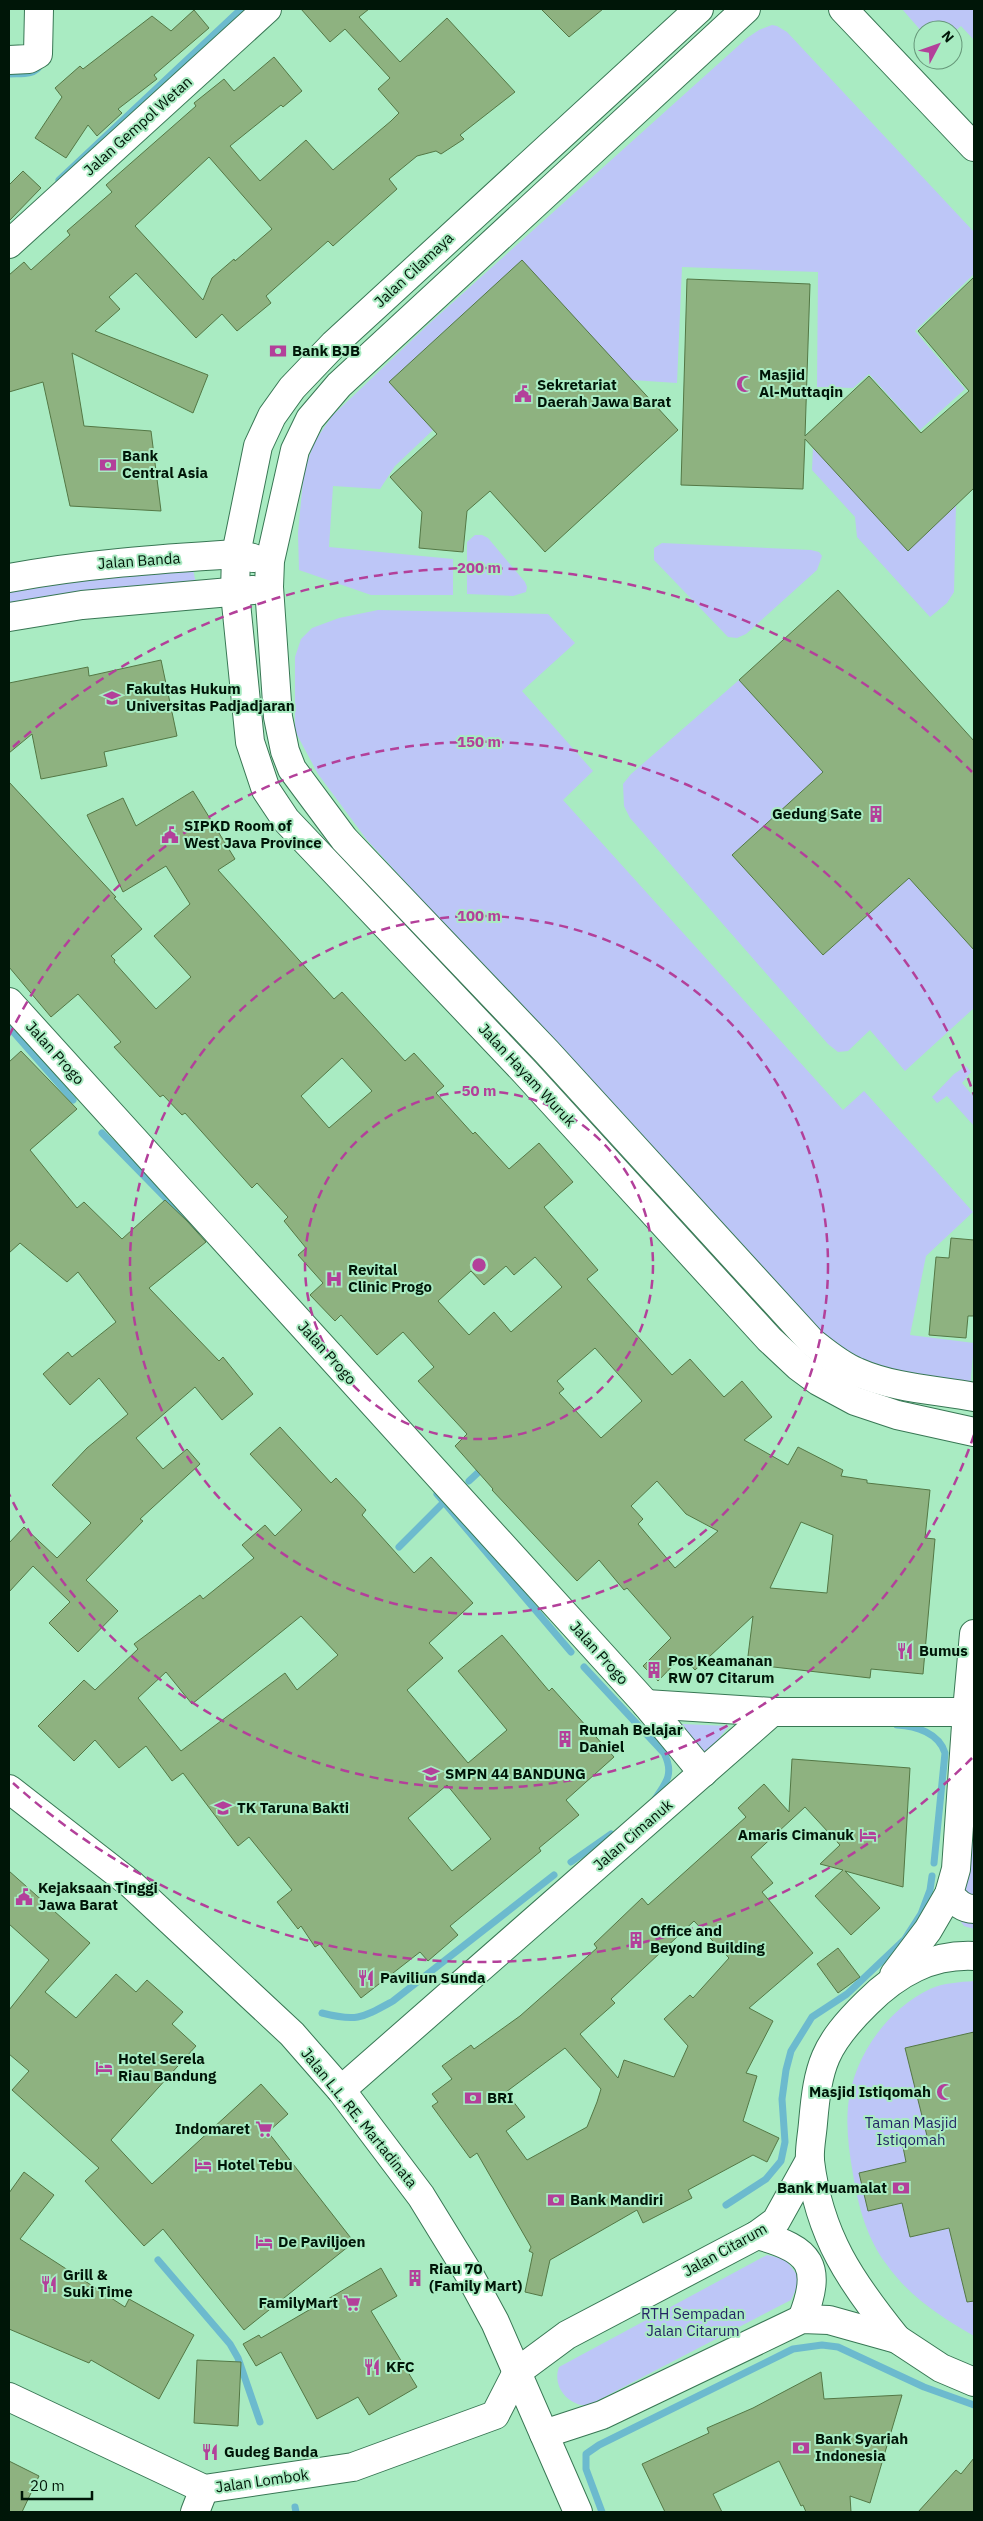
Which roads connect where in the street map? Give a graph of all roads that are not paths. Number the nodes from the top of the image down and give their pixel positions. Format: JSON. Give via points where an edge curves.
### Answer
{"nodes":[{"id":1,"x":39,"y":9,"type":"edge"},
{"id":2,"x":266,"y":9,"type":"edge"},
{"id":3,"x":699,"y":9,"type":"edge"},
{"id":4,"x":746,"y":9,"type":"edge"},
{"id":5,"x":843,"y":9,"type":"edge"},
{"id":6,"x":9,"y":60,"type":"edge"},
{"id":7,"x":974,"y":147,"type":"edge"},
{"id":8,"x":9,"y":244,"type":"edge"},
{"id":9,"x":334,"y":344,"type":"junction"},
{"id":10,"x":356,"y":369,"type":"junction"},
{"id":11,"x":252,"y":466,"type":"junction"},
{"id":12,"x":288,"y":477,"type":"junction"},
{"id":13,"x":236,"y":554,"type":"junction"},
{"id":14,"x":269,"y":574,"type":"junction"},
{"id":15,"x":9,"y":578,"type":"edge"},
{"id":16,"x":235,"y":593,"type":"junction"},
{"id":17,"x":9,"y":617,"type":"edge"},
{"id":18,"x":344,"y":839,"type":"junction"},
{"id":19,"x":322,"y":858,"type":"junction"},
{"id":20,"x":9,"y":1002,"type":"edge"},
{"id":21,"x":547,"y":1052,"type":"junction"},
{"id":22,"x":525,"y":1072,"type":"junction"},
{"id":23,"x":727,"y":1249,"type":"junction"},
{"id":24,"x":706,"y":1269,"type":"junction"},
{"id":25,"x":974,"y":1397,"type":"edge"},
{"id":26,"x":974,"y":1432,"type":"edge"},
{"id":27,"x":974,"y":1634,"type":"edge"},
{"id":28,"x":646,"y":1704,"type":"junction"},
{"id":29,"x":970,"y":1711,"type":"edge"},
{"id":30,"x":772,"y":1712,"type":"junction"},
{"id":31,"x":702,"y":1774,"type":"junction"},
{"id":32,"x":9,"y":1789,"type":"edge"},
{"id":33,"x":949,"y":1894,"type":"junction"},
{"id":34,"x":974,"y":1909,"type":"edge"},
{"id":35,"x":974,"y":1956,"type":"edge"},
{"id":36,"x":889,"y":1982,"type":"junction"},
{"id":37,"x":341,"y":2090,"type":"junction"},
{"id":38,"x":810,"y":2160,"type":"junction"},
{"id":39,"x":757,"y":2236,"type":"junction"},
{"id":40,"x":802,"y":2319,"type":"junction"},
{"id":41,"x":897,"y":2340,"type":"junction"},
{"id":42,"x":517,"y":2372,"type":"junction"},
{"id":43,"x":974,"y":2382,"type":"edge"},
{"id":44,"x":9,"y":2397,"type":"edge"},
{"id":45,"x":495,"y":2415,"type":"junction"},
{"id":46,"x":544,"y":2434,"type":"junction"},
{"id":47,"x":200,"y":2501,"type":"edge"},
{"id":48,"x":578,"y":2512,"type":"edge"}],
"edges":[{"from":1,"to":6,"type":"street","via":[[38,54],[33,58]]},
{"from":2,"to":8,"type":"street","name":"Jalan Gempol Wetan"},
{"from":3,"to":9,"type":"street","name":"Jalan Cilamaya"},
{"from":4,"to":10,"type":"street"},
{"from":5,"to":7,"type":"street"},
{"from":9,"to":10,"type":"street"},
{"from":9,"to":11,"type":"street","name":"Jalan Cilamaya","via":[[292,388],[272,416]]},
{"from":10,"to":12,"type":"street","via":[[310,420],[295,450]]},
{"from":11,"to":12,"type":"street"},
{"from":11,"to":13,"type":"street","name":"Jalan Cilamaya"},
{"from":12,"to":14,"type":"street"},
{"from":13,"to":14,"type":"street","name":"Jalan Banda"},
{"from":13,"to":15,"type":"street","name":"Jalan Banda","via":[[86,565]]},
{"from":13,"to":16,"type":"street","name":"Jalan Cilamaya"},
{"from":14,"to":16,"type":"street"},
{"from":14,"to":18,"type":"street","name":"Jalan Hayam Wuruk","via":[[278,717],[285,751],[301,784]]},
{"from":16,"to":17,"type":"street","via":[[82,605]]},
{"from":16,"to":19,"type":"street","name":"Jalan Hayam Wuruk","via":[[250,742],[259,771],[266,790],[286,820]]},
{"from":18,"to":19,"type":"street"},
{"from":18,"to":21,"type":"street","name":"Jalan Hayam Wuruk"},
{"from":19,"to":22,"type":"street","name":"Jalan Hayam Wuruk"},
{"from":20,"to":28,"type":"street","name":"Jalan Progo"},
{"from":21,"to":22,"type":"street"},
{"from":21,"to":23,"type":"street","name":"Jalan Hayam Wuruk"},
{"from":22,"to":24,"type":"street","name":"Jalan Hayam Wuruk"},
{"from":23,"to":24,"type":"street"},
{"from":23,"to":25,"type":"street","name":"Jalan Hayam Wuruk","via":[[812,1342],[855,1372],[880,1381]]},
{"from":24,"to":26,"type":"street","name":"Jalan Hayam Wuruk","via":[[769,1339],[818,1381],[855,1401]]},
{"from":27,"to":29,"type":"street"},
{"from":28,"to":30,"type":"street"},
{"from":28,"to":31,"type":"street","name":"Jalan Progo"},
{"from":29,"to":30,"type":"street"},
{"from":29,"to":33,"type":"street","via":[[956,1869]]},
{"from":30,"to":31,"type":"street","name":"Jalan Cimanuk"},
{"from":31,"to":37,"type":"street","name":"Jalan Cimanuk"},
{"from":32,"to":37,"type":"street","name":"Jalan L.L. RE. Martadinata","via":[[131,1884],[292,2034]]},
{"from":33,"to":34,"type":"street","via":[[958,1904]]},
{"from":33,"to":36,"type":"street","via":[[928,1930]]},
{"from":35,"to":36,"type":"street","via":[[916,1965]]},
{"from":36,"to":38,"type":"street","via":[[852,2017],[823,2058],[815,2088]]},
{"from":37,"to":42,"type":"street","name":"Jalan L.L. RE. Martadinata","via":[[425,2202],[495,2322]]},
{"from":38,"to":39,"type":"street","name":"Jalan Citarum","via":[[776,2221]]},
{"from":38,"to":41,"type":"street","via":[[820,2212],[835,2251],[859,2292]]},
{"from":39,"to":40,"type":"street","via":[[784,2243],[803,2255],[812,2276],[812,2294]]},
{"from":39,"to":42,"type":"street","name":"Jalan Citarum","via":[[567,2335]]},
{"from":40,"to":41,"type":"street","via":[[829,2320]]},
{"from":40,"to":46,"type":"street","via":[[602,2416]]},
{"from":41,"to":43,"type":"street","via":[[941,2368]]},
{"from":42,"to":45,"type":"street"},
{"from":42,"to":46,"type":"street","name":"Jalan L.L. RE. Martadinata"},
{"from":44,"to":47,"type":"street","name":"Jalan Lombok"},
{"from":45,"to":46,"type":"street"},
{"from":45,"to":47,"type":"street","name":"Jalan Lombok","via":[[353,2467]]},
{"from":46,"to":48,"type":"street","name":"Jalan L.L. RE. Martadinata"}]}
